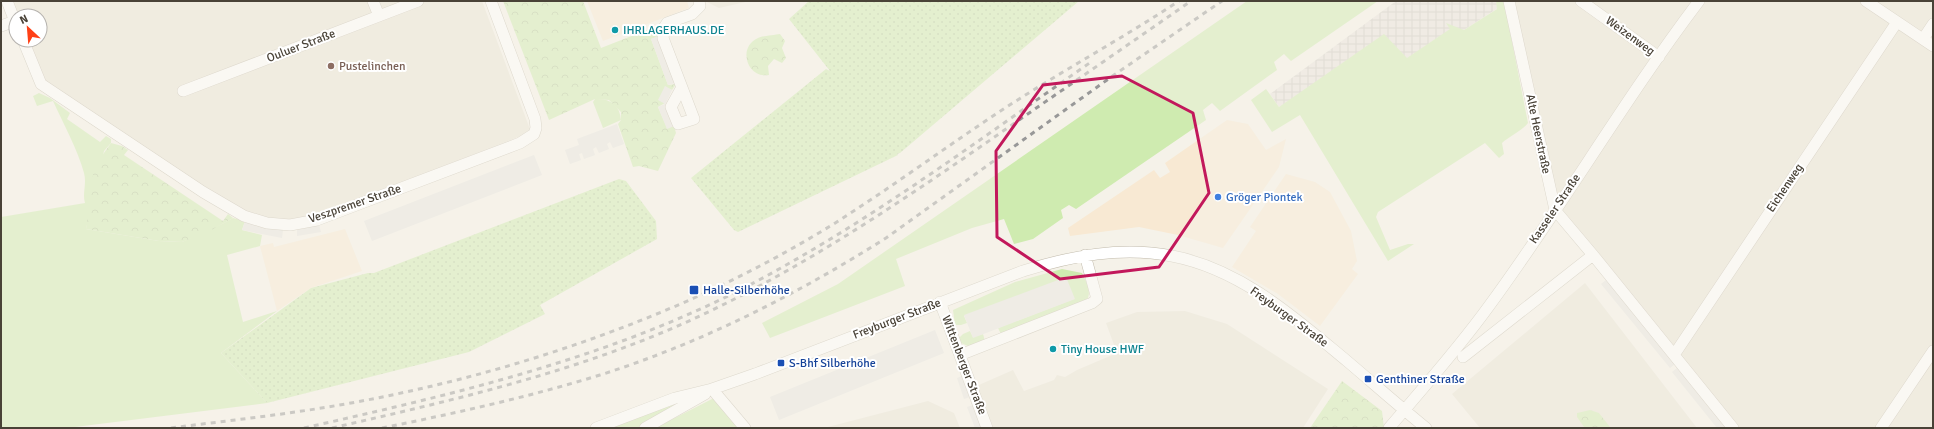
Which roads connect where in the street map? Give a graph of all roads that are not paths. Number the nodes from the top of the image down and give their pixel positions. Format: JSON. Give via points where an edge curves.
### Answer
{"nodes":[{"id":1,"x":373,"y":1,"type":"edge"},
{"id":2,"x":418,"y":1,"type":"edge"},
{"id":3,"x":491,"y":1,"type":"edge"},
{"id":4,"x":699,"y":1,"type":"edge"},
{"id":5,"x":1508,"y":1,"type":"edge"},
{"id":6,"x":1581,"y":1,"type":"edge"},
{"id":7,"x":1699,"y":1,"type":"edge"},
{"id":8,"x":1866,"y":1,"type":"edge"},
{"id":9,"x":379,"y":16,"type":"junction"},
{"id":10,"x":1897,"y":22,"type":"junction"},
{"id":11,"x":1933,"y":24,"type":"edge"},
{"id":12,"x":1923,"y":39,"type":"junction"},
{"id":13,"x":1933,"y":46,"type":"edge"},
{"id":14,"x":25,"y":48,"type":"edge"},
{"id":15,"x":1659,"y":58,"type":"junction"},
{"id":16,"x":681,"y":89,"type":"dead end"},
{"id":17,"x":183,"y":91,"type":"dead end"},
{"id":18,"x":1555,"y":210,"type":"junction"},
{"id":19,"x":1085,"y":255,"type":"junction"},
{"id":20,"x":1593,"y":255,"type":"junction"},
{"id":21,"x":940,"y":302,"type":"junction"},
{"id":22,"x":1933,"y":351,"type":"edge"},
{"id":23,"x":1674,"y":354,"type":"junction"},
{"id":24,"x":960,"y":355,"type":"junction"},
{"id":25,"x":1463,"y":357,"type":"dead end"},
{"id":26,"x":712,"y":390,"type":"junction"},
{"id":27,"x":1404,"y":410,"type":"junction"},
{"id":28,"x":596,"y":428,"type":"edge"},
{"id":29,"x":644,"y":428,"type":"edge"},
{"id":30,"x":745,"y":428,"type":"edge"},
{"id":31,"x":987,"y":428,"type":"edge"},
{"id":32,"x":1389,"y":428,"type":"edge"},
{"id":33,"x":1426,"y":428,"type":"edge"},
{"id":34,"x":1733,"y":428,"type":"edge"},
{"id":35,"x":1881,"y":428,"type":"edge"}],
"edges":[{"from":1,"to":9,"type":"street"},
{"from":2,"to":9,"type":"street","name":"Ouluer Straße"},
{"from":3,"to":14,"type":"street","name":"Veszpremer Straße","via":[[535,119],[534,134],[520,144],[317,220],[290,225],[266,223],[244,216],[203,192],[41,84]]},
{"from":4,"to":16,"type":"street","via":[[700,6],[696,11],[667,23],[664,31],[663,38]]},
{"from":5,"to":18,"type":"street","name":"Alte Heerstraße"},
{"from":6,"to":15,"type":"street","name":"Weizenweg"},
{"from":7,"to":15,"type":"street","name":"Kasseler Straße"},
{"from":8,"to":10,"type":"street"},
{"from":9,"to":17,"type":"street","name":"Ouluer Straße"},
{"from":10,"to":12,"type":"street"},
{"from":10,"to":23,"type":"street","name":"Eichenweg"},
{"from":11,"to":12,"type":"street"},
{"from":12,"to":13,"type":"street"},
{"from":15,"to":18,"type":"street","name":"Kasseler Straße"},
{"from":18,"to":20,"type":"street","name":"Alte Heerstraße"},
{"from":18,"to":27,"type":"street","name":"Kasseler Straße","via":[[1489,306],[1425,388]]},
{"from":19,"to":21,"type":"street","name":"Freyburger Straße","via":[[1061,259],[1023,271]]},
{"from":19,"to":24,"type":"street","via":[[1097,299],[1092,303]]},
{"from":19,"to":27,"type":"street","name":"Freyburger Straße","via":[[1154,253],[1192,262],[1230,276],[1256,290],[1303,324]]},
{"from":20,"to":23,"type":"street","name":"Alte Heerstraße"},
{"from":20,"to":25,"type":"street"},
{"from":21,"to":24,"type":"street","name":"Wittenberger Straße"},
{"from":21,"to":26,"type":"street","name":"Freyburger Straße"},
{"from":22,"to":35,"type":"street"},
{"from":23,"to":34,"type":"street","name":"Alte Heerstraße"},
{"from":24,"to":31,"type":"street","name":"Wittenberger Straße"},
{"from":26,"to":28,"type":"street","name":"Freyburger Straße","via":[[675,398]]},
{"from":26,"to":29,"type":"street","name":"Freyburger Straße"},
{"from":26,"to":30,"type":"street"},
{"from":27,"to":32,"type":"street"},
{"from":27,"to":33,"type":"street","name":"Freyburger Straße"}]}
